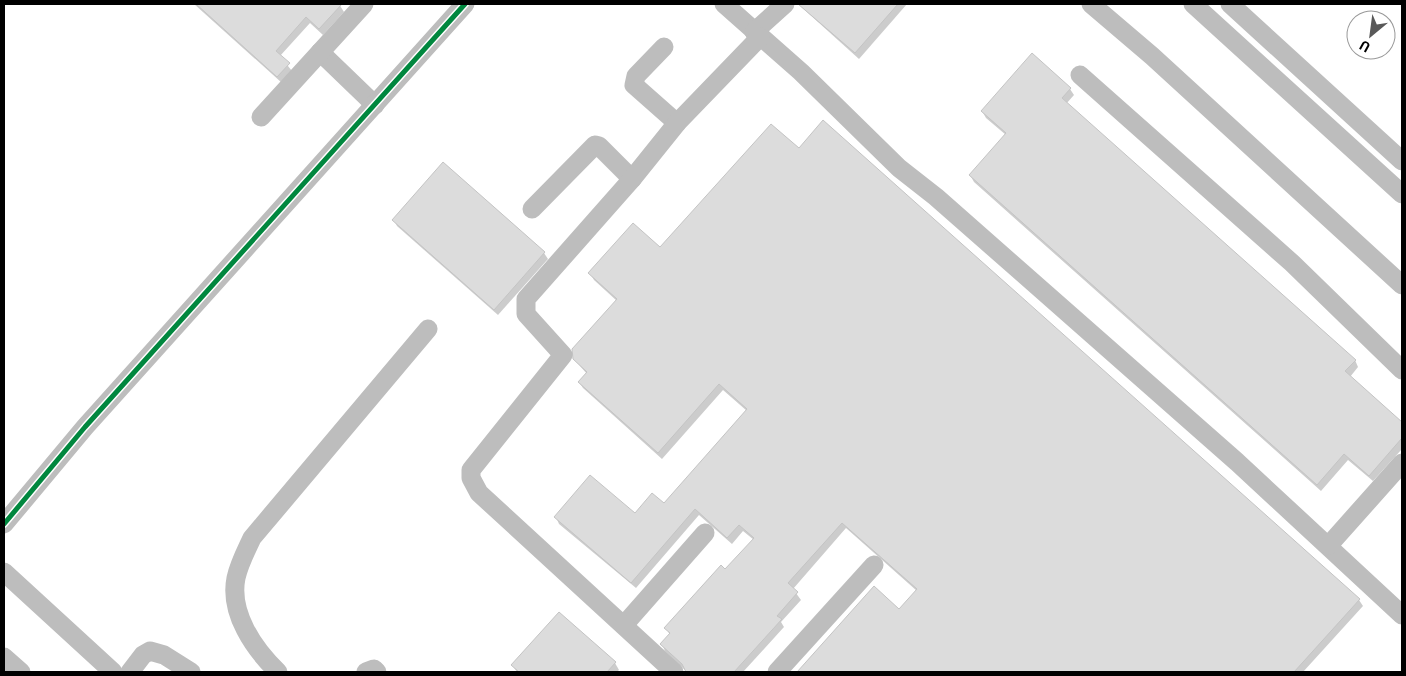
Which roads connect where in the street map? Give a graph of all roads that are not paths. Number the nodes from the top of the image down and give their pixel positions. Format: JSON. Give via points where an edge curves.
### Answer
{"nodes":[{"id":1,"x":364,"y":4,"type":"edge"},
{"id":2,"x":465,"y":4,"type":"edge"},
{"id":3,"x":724,"y":4,"type":"edge"},
{"id":4,"x":785,"y":4,"type":"edge"},
{"id":5,"x":1091,"y":4,"type":"edge"},
{"id":6,"x":1194,"y":4,"type":"edge"},
{"id":7,"x":1230,"y":4,"type":"edge"},
{"id":8,"x":757,"y":35,"type":"junction"},
{"id":9,"x":664,"y":47,"type":"dead end"},
{"id":10,"x":320,"y":52,"type":"junction"},
{"id":11,"x":1080,"y":75,"type":"dead end"},
{"id":12,"x":375,"y":106,"type":"junction"},
{"id":13,"x":261,"y":117,"type":"dead end"},
{"id":14,"x":678,"y":123,"type":"junction"},
{"id":15,"x":1402,"y":161,"type":"edge"},
{"id":16,"x":632,"y":178,"type":"junction"},
{"id":17,"x":1402,"y":194,"type":"edge"},
{"id":18,"x":532,"y":209,"type":"dead end"},
{"id":19,"x":1402,"y":285,"type":"edge"},
{"id":20,"x":428,"y":329,"type":"dead end"},
{"id":21,"x":1402,"y":370,"type":"edge"},
{"id":22,"x":1402,"y":463,"type":"edge"},
{"id":23,"x":4,"y":524,"type":"edge"},
{"id":24,"x":705,"y":533,"type":"dead end"},
{"id":25,"x":1329,"y":545,"type":"junction"},
{"id":26,"x":874,"y":565,"type":"dead end"},
{"id":27,"x":4,"y":572,"type":"edge"},
{"id":28,"x":1402,"y":615,"type":"edge"},
{"id":29,"x":624,"y":625,"type":"junction"},
{"id":30,"x":4,"y":657,"type":"edge"},
{"id":31,"x":21,"y":672,"type":"edge"},
{"id":32,"x":113,"y":672,"type":"edge"},
{"id":33,"x":130,"y":672,"type":"edge"},
{"id":34,"x":191,"y":672,"type":"edge"},
{"id":35,"x":278,"y":672,"type":"edge"},
{"id":36,"x":366,"y":672,"type":"edge"},
{"id":37,"x":378,"y":672,"type":"edge"},
{"id":38,"x":674,"y":672,"type":"edge"},
{"id":39,"x":777,"y":672,"type":"edge"}],
"edges":[{"from":1,"to":10,"type":"street"},
{"from":2,"to":12,"type":"street"},
{"from":3,"to":8,"type":"street"},
{"from":4,"to":8,"type":"street"},
{"from":5,"to":19,"type":"street"},
{"from":6,"to":17,"type":"street"},
{"from":7,"to":15,"type":"street"},
{"from":8,"to":14,"type":"street"},
{"from":8,"to":25,"type":"street","via":[[801,72],[899,168],[936,197]]},
{"from":9,"to":14,"type":"street","via":[[636,76],[634,85]]},
{"from":10,"to":12,"type":"street"},
{"from":10,"to":13,"type":"street"},
{"from":11,"to":21,"type":"street","via":[[1292,263]]},
{"from":12,"to":23,"type":"street","via":[[85,427]]},
{"from":14,"to":16,"type":"street"},
{"from":16,"to":18,"type":"street","via":[[600,146],[595,145]]},
{"from":16,"to":29,"type":"street","via":[[526,300],[526,314],[563,355],[471,470],[471,478],[479,493]]},
{"from":20,"to":35,"type":"street","via":[[252,538],[242,560],[235,596],[241,622],[256,648]]},
{"from":22,"to":25,"type":"street"},
{"from":24,"to":29,"type":"street"},
{"from":25,"to":28,"type":"street"},
{"from":26,"to":39,"type":"street"},
{"from":27,"to":32,"type":"street"},
{"from":29,"to":38,"type":"street"},
{"from":30,"to":31,"type":"street"},
{"from":33,"to":34,"type":"street","via":[[150,651],[164,655]]},
{"from":36,"to":37,"type":"street","via":[[374,669]]}]}
